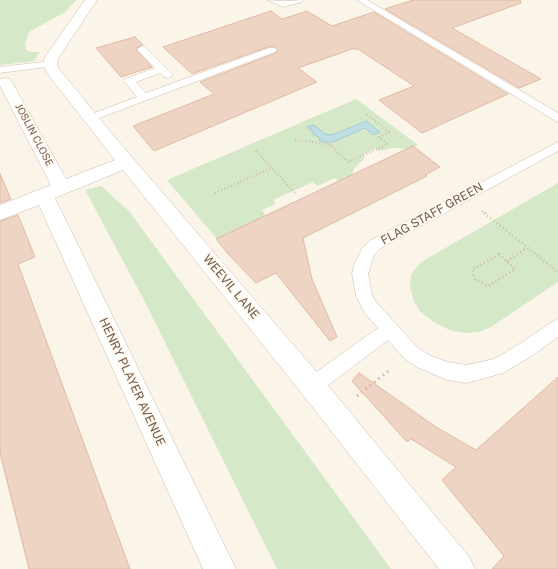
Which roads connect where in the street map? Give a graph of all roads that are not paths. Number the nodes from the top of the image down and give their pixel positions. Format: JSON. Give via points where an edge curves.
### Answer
{"nodes":[{"id":1,"x":90,"y":0,"type":"edge"},
{"id":2,"x":272,"y":0,"type":"edge"},
{"id":3,"x":299,"y":0,"type":"edge"},
{"id":4,"x":362,"y":0,"type":"edge"},
{"id":5,"x":142,"y":50,"type":"dead end"},
{"id":6,"x":272,"y":50,"type":"dead end"},
{"id":7,"x":50,"y":64,"type":"junction"},
{"id":8,"x":162,"y":69,"type":"junction"},
{"id":9,"x":3,"y":76,"type":"edge"},
{"id":10,"x":178,"y":85,"type":"junction"},
{"id":11,"x":144,"y":98,"type":"junction"},
{"id":12,"x":90,"y":118,"type":"junction"},
{"id":13,"x":558,"y":118,"type":"edge"},
{"id":14,"x":558,"y":146,"type":"edge"},
{"id":15,"x":127,"y":162,"type":"junction"},
{"id":16,"x":53,"y":192,"type":"junction"},
{"id":17,"x":0,"y":213,"type":"edge"},
{"id":18,"x":558,"y":327,"type":"edge"},
{"id":19,"x":390,"y":329,"type":"junction"},
{"id":20,"x":312,"y":386,"type":"junction"},
{"id":21,"x":220,"y":569,"type":"edge"},
{"id":22,"x":459,"y":569,"type":"edge"}],
"edges":[{"from":1,"to":7,"type":"street","via":[[54,53]]},
{"from":2,"to":3,"type":"lane","via":[[283,4]]},
{"from":4,"to":13,"type":"lane"},
{"from":5,"to":8,"type":"lane"},
{"from":6,"to":10,"type":"lane"},
{"from":7,"to":9,"type":"lane"},
{"from":7,"to":12,"type":"street","name":"WEEVIL LANE"},
{"from":8,"to":10,"type":"lane"},
{"from":8,"to":11,"type":"lane","via":[[129,81]]},
{"from":9,"to":16,"type":"street","name":"JOSLIN CLOSE"},
{"from":10,"to":11,"type":"lane"},
{"from":11,"to":12,"type":"lane"},
{"from":12,"to":15,"type":"street","name":"WEEVIL LANE"},
{"from":14,"to":19,"type":"lane","name":"FLAG STAFF GREEN","via":[[376,244],[368,251],[360,274],[364,296],[370,307]]},
{"from":15,"to":16,"type":"street"},
{"from":15,"to":20,"type":"street","name":"WEEVIL LANE"},
{"from":16,"to":17,"type":"street"},
{"from":16,"to":21,"type":"street","name":"HENRY PLAYER AVENUE"},
{"from":18,"to":19,"type":"lane","name":"FLAG STAFF GREEN","via":[[498,367],[467,374],[447,371],[422,361],[411,353]]},
{"from":19,"to":20,"type":"lane"},
{"from":20,"to":22,"type":"street","name":"WEEVIL LANE"}]}
